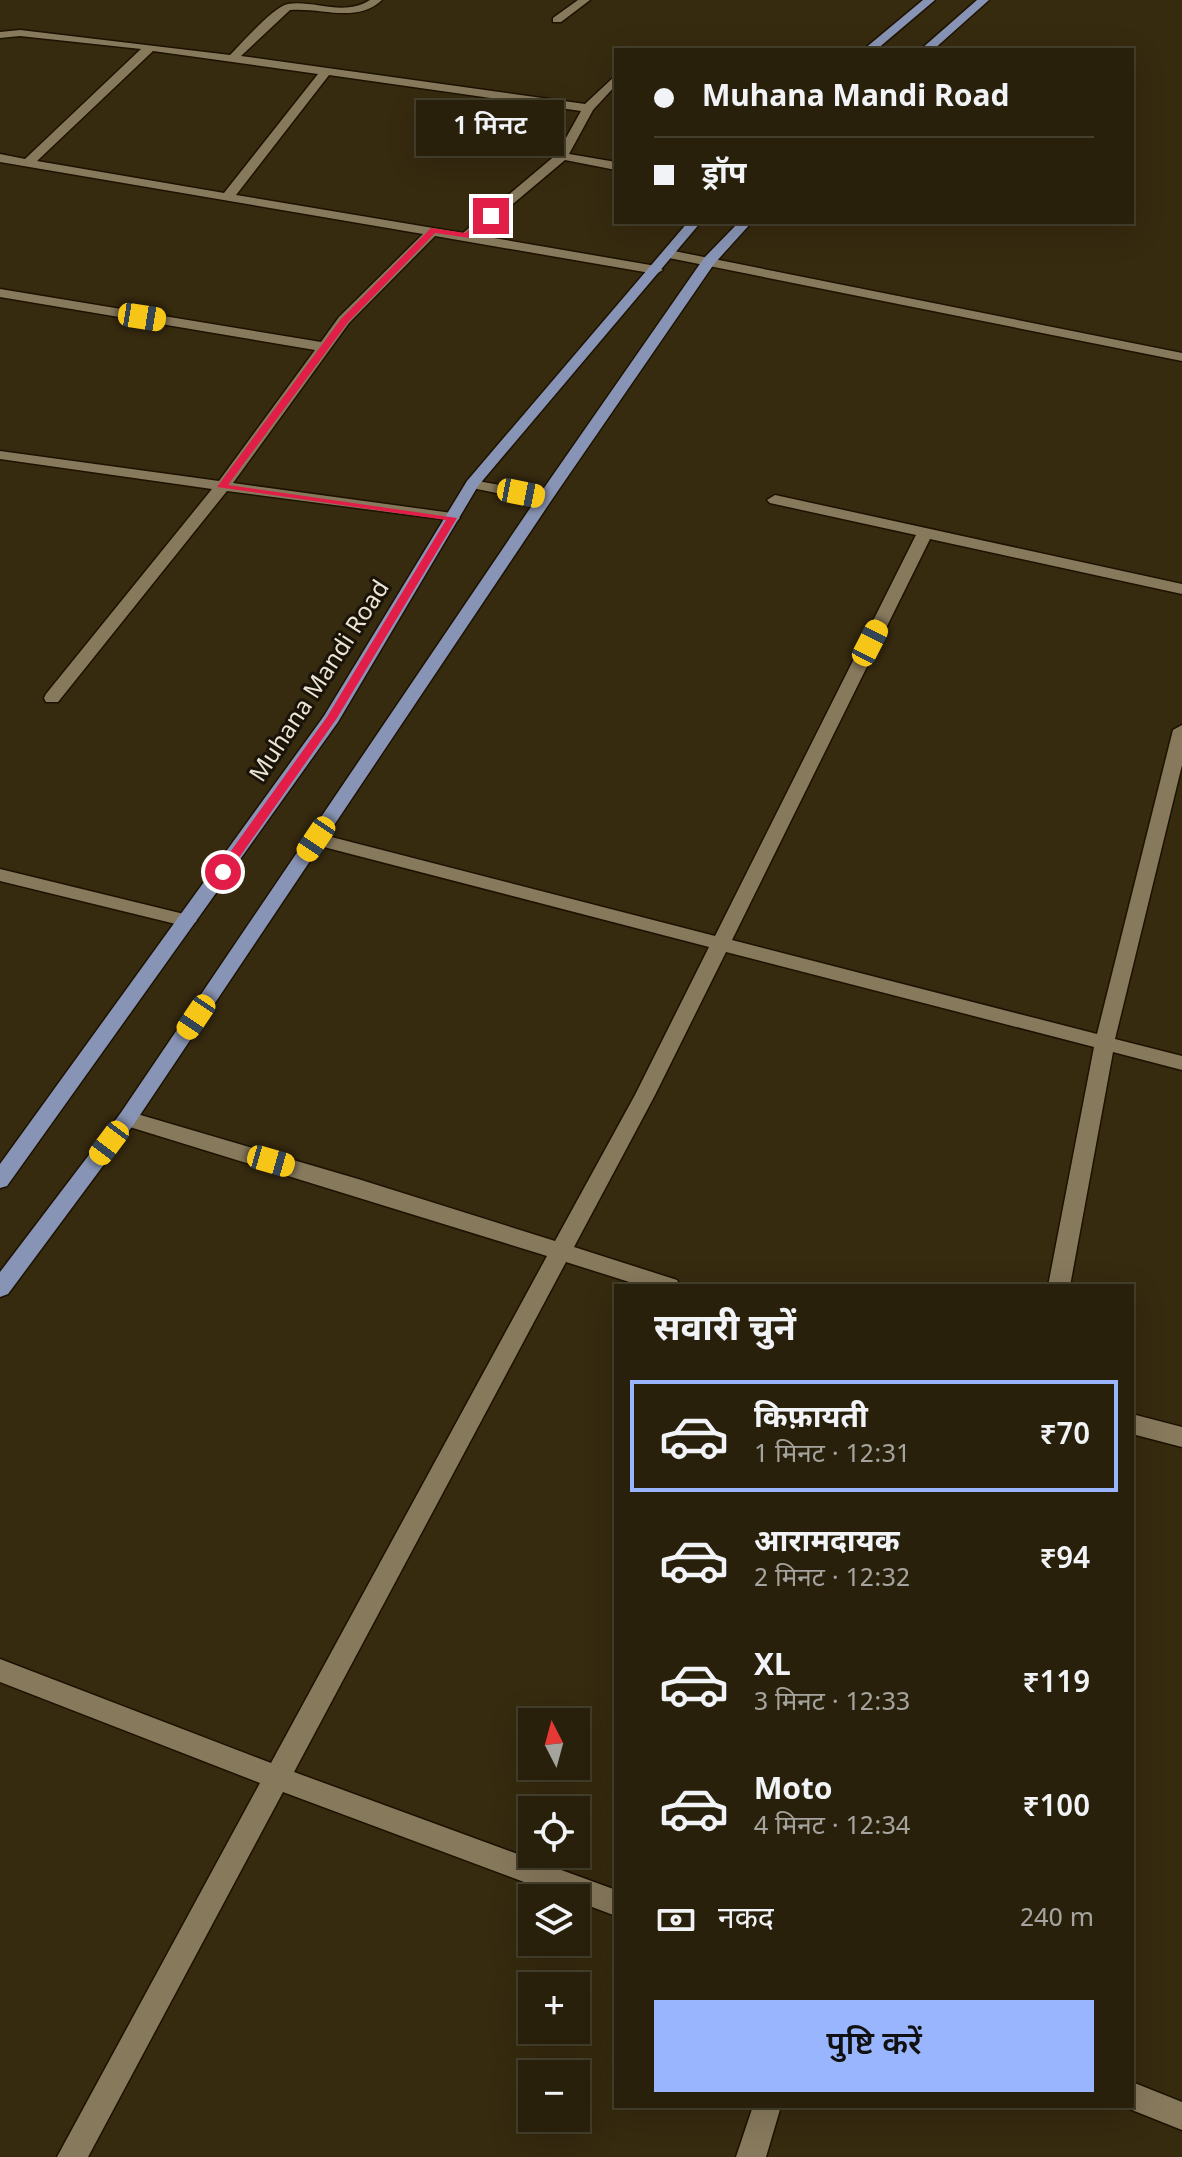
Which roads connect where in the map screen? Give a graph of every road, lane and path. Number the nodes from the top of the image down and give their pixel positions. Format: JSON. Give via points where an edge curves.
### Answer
{"nodes":[{"id":1,"x":377,"y":0,"type":"edge"},
{"id":2,"x":585,"y":0,"type":"edge"},
{"id":3,"x":930,"y":0,"type":"edge"},
{"id":4,"x":984,"y":0,"type":"edge"},
{"id":5,"x":557,"y":20,"type":"dead end"},
{"id":6,"x":0,"y":35,"type":"edge"},
{"id":7,"x":150,"y":47,"type":"junction"},
{"id":8,"x":871,"y":48,"type":"edge"},
{"id":9,"x":928,"y":48,"type":"edge"},
{"id":10,"x":232,"y":59,"type":"junction"},
{"id":11,"x":325,"y":73,"type":"junction"},
{"id":12,"x":614,"y":80,"type":"edge"},
{"id":13,"x":588,"y":108,"type":"junction"},
{"id":14,"x":562,"y":156,"type":"junction"},
{"id":15,"x":0,"y":158,"type":"edge"},
{"id":16,"x":29,"y":162,"type":"junction"},
{"id":17,"x":614,"y":166,"type":"edge"},
{"id":18,"x":229,"y":195,"type":"junction"},
{"id":19,"x":693,"y":224,"type":"edge"},
{"id":20,"x":744,"y":224,"type":"edge"},
{"id":21,"x":434,"y":230,"type":"junction"},
{"id":22,"x":467,"y":236,"type":"junction"},
{"id":23,"x":669,"y":254,"type":"junction"},
{"id":24,"x":709,"y":261,"type":"junction"},
{"id":25,"x":656,"y":270,"type":"junction"},
{"id":26,"x":0,"y":293,"type":"edge"},
{"id":27,"x":325,"y":347,"type":"junction"},
{"id":28,"x":1182,"y":357,"type":"edge"},
{"id":29,"x":0,"y":455,"type":"edge"},
{"id":30,"x":472,"y":484,"type":"junction"},
{"id":31,"x":222,"y":487,"type":"junction"},
{"id":32,"x":545,"y":498,"type":"junction"},
{"id":33,"x":775,"y":500,"type":"dead end"},
{"id":34,"x":452,"y":518,"type":"junction"},
{"id":35,"x":925,"y":533,"type":"junction"},
{"id":36,"x":1182,"y":589,"type":"edge"},
{"id":37,"x":52,"y":698,"type":"dead end"},
{"id":38,"x":1182,"y":730,"type":"edge"},
{"id":39,"x":316,"y":839,"type":"junction"},
{"id":40,"x":0,"y":875,"type":"edge"},
{"id":41,"x":188,"y":921,"type":"junction"},
{"id":42,"x":719,"y":945,"type":"junction"},
{"id":43,"x":1105,"y":1041,"type":"junction"},
{"id":44,"x":1182,"y":1063,"type":"edge"},
{"id":45,"x":127,"y":1119,"type":"junction"},
{"id":46,"x":0,"y":1180,"type":"edge"},
{"id":47,"x":560,"y":1251,"type":"junction"},
{"id":48,"x":663,"y":1284,"type":"edge"},
{"id":49,"x":1059,"y":1284,"type":"edge"},
{"id":50,"x":0,"y":1288,"type":"edge"},
{"id":51,"x":1134,"y":1425,"type":"edge"},
{"id":52,"x":1182,"y":1437,"type":"edge"},
{"id":53,"x":0,"y":1670,"type":"edge"},
{"id":54,"x":279,"y":1777,"type":"junction"},
{"id":55,"x":614,"y":1902,"type":"edge"},
{"id":56,"x":1134,"y":2097,"type":"edge"},
{"id":57,"x":766,"y":2108,"type":"edge"},
{"id":58,"x":1182,"y":2116,"type":"edge"},
{"id":59,"x":72,"y":2157,"type":"edge"},
{"id":60,"x":751,"y":2157,"type":"edge"}],
"edges":[{"from":1,"to":10,"type":"street","via":[[364,11],[352,12],[287,7]]},
{"from":2,"to":5,"type":"street"},
{"from":3,"to":8,"type":"main road"},
{"from":4,"to":9,"type":"main road"},
{"from":6,"to":7,"type":"street"},
{"from":7,"to":10,"type":"street"},
{"from":7,"to":16,"type":"street"},
{"from":10,"to":11,"type":"street"},
{"from":11,"to":13,"type":"street"},
{"from":11,"to":18,"type":"street"},
{"from":12,"to":13,"type":"street"},
{"from":13,"to":14,"type":"street"},
{"from":14,"to":17,"type":"street"},
{"from":14,"to":22,"type":"street"},
{"from":15,"to":16,"type":"street"},
{"from":16,"to":18,"type":"street"},
{"from":18,"to":21,"type":"street"},
{"from":19,"to":23,"type":"main road","name":"Muhana Mandi Road"},
{"from":20,"to":24,"type":"main road"},
{"from":21,"to":22,"type":"street"},
{"from":21,"to":27,"type":"street","via":[[344,320]]},
{"from":22,"to":25,"type":"street"},
{"from":23,"to":24,"type":"street"},
{"from":23,"to":25,"type":"main road","name":"Muhana Mandi Road"},
{"from":24,"to":28,"type":"street"},
{"from":24,"to":32,"type":"main road"},
{"from":25,"to":30,"type":"main road","name":"Muhana Mandi Road"},
{"from":26,"to":27,"type":"street"},
{"from":27,"to":31,"type":"street"},
{"from":29,"to":31,"type":"street"},
{"from":30,"to":32,"type":"street"},
{"from":30,"to":34,"type":"main road","name":"Muhana Mandi Road"},
{"from":31,"to":34,"type":"street"},
{"from":31,"to":37,"type":"street"},
{"from":32,"to":39,"type":"main road"},
{"from":33,"to":35,"type":"street"},
{"from":34,"to":41,"type":"main road","name":"Muhana Mandi Road","via":[[332,718]]},
{"from":35,"to":36,"type":"street"},
{"from":35,"to":42,"type":"street"},
{"from":38,"to":43,"type":"street"},
{"from":39,"to":42,"type":"street"},
{"from":39,"to":45,"type":"main road"},
{"from":40,"to":41,"type":"street"},
{"from":41,"to":46,"type":"main road","name":"Muhana Mandi Road"},
{"from":42,"to":43,"type":"street"},
{"from":42,"to":47,"type":"street"},
{"from":43,"to":44,"type":"street"},
{"from":43,"to":49,"type":"street"},
{"from":45,"to":47,"type":"street"},
{"from":45,"to":50,"type":"main road"},
{"from":47,"to":48,"type":"street"},
{"from":47,"to":54,"type":"street"},
{"from":51,"to":52,"type":"street"},
{"from":53,"to":54,"type":"street"},
{"from":54,"to":55,"type":"street"},
{"from":54,"to":59,"type":"street"},
{"from":56,"to":58,"type":"street"},
{"from":57,"to":60,"type":"street"}]}
